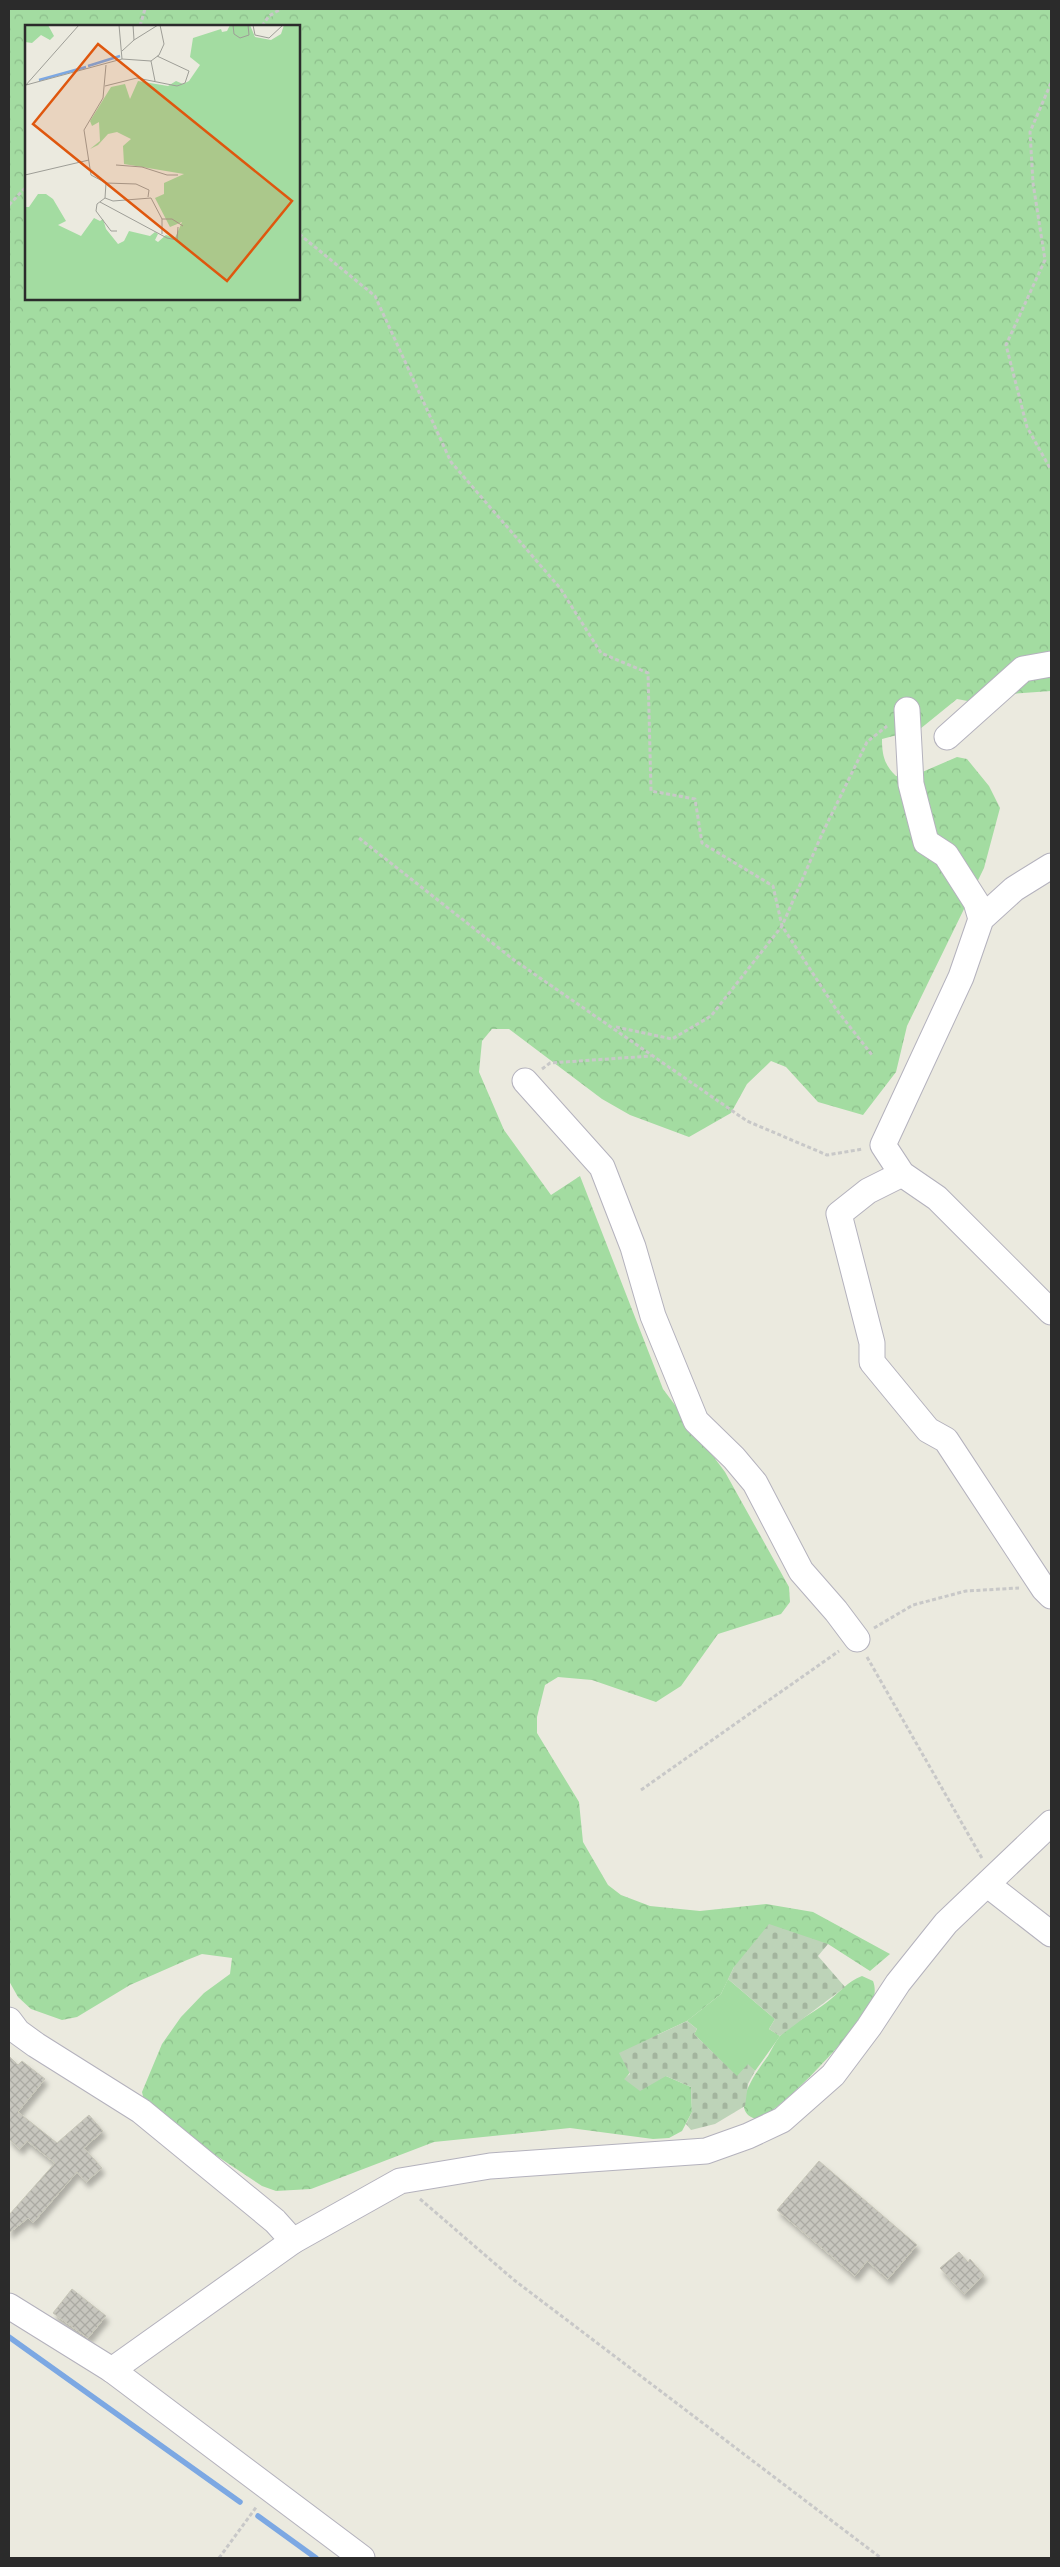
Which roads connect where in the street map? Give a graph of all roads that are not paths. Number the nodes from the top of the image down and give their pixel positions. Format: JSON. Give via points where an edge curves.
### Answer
{"nodes":[{"id":1,"x":1051,"y":664,"type":"edge"},
{"id":2,"x":907,"y":710,"type":"road end"},
{"id":3,"x":947,"y":737,"type":"dead end"},
{"id":4,"x":1051,"y":866,"type":"edge"},
{"id":5,"x":982,"y":920,"type":"junction"},
{"id":6,"x":525,"y":1081,"type":"road end"},
{"id":7,"x":902,"y":1174,"type":"junction"},
{"id":8,"x":1051,"y":1312,"type":"edge"},
{"id":9,"x":1048,"y":1593,"type":"edge"},
{"id":10,"x":857,"y":1639,"type":"road end"},
{"id":11,"x":1051,"y":1823,"type":"edge"},
{"id":12,"x":988,"y":1885,"type":"junction"},
{"id":13,"x":1051,"y":1934,"type":"edge"},
{"id":14,"x":9,"y":2020,"type":"edge"},
{"id":15,"x":293,"y":2241,"type":"junction"},
{"id":16,"x":9,"y":2306,"type":"edge"},
{"id":17,"x":112,"y":2370,"type":"junction"},
{"id":18,"x":362,"y":2558,"type":"edge"}],
"edges":[{"from":1,"to":3,"type":"street","via":[[1023,669]]},
{"from":2,"to":5,"type":"street","via":[[910,784],[926,842],[946,855],[976,902]]},
{"from":4,"to":5,"type":"street","via":[[1014,889]]},
{"from":5,"to":7,"type":"street","via":[[961,977],[883,1146]]},
{"from":6,"to":10,"type":"street","via":[[602,1167],[633,1247],[653,1316],[696,1421],[755,1483],[801,1571]]},
{"from":7,"to":8,"type":"street","via":[[937,1198]]},
{"from":7,"to":9,"type":"street","via":[[868,1191],[839,1214],[872,1343],[872,1362],[928,1430],[946,1440]]},
{"from":11,"to":12,"type":"street"},
{"from":12,"to":13,"type":"street"},
{"from":12,"to":15,"type":"street","via":[[946,1923],[898,1982],[833,2075],[782,2120],[706,2151],[490,2166],[400,2181]]},
{"from":14,"to":15,"type":"street","via":[[18,2032],[36,2045],[141,2111],[275,2221]]},
{"from":15,"to":17,"type":"street"},
{"from":16,"to":17,"type":"street"},
{"from":17,"to":18,"type":"street"}]}
